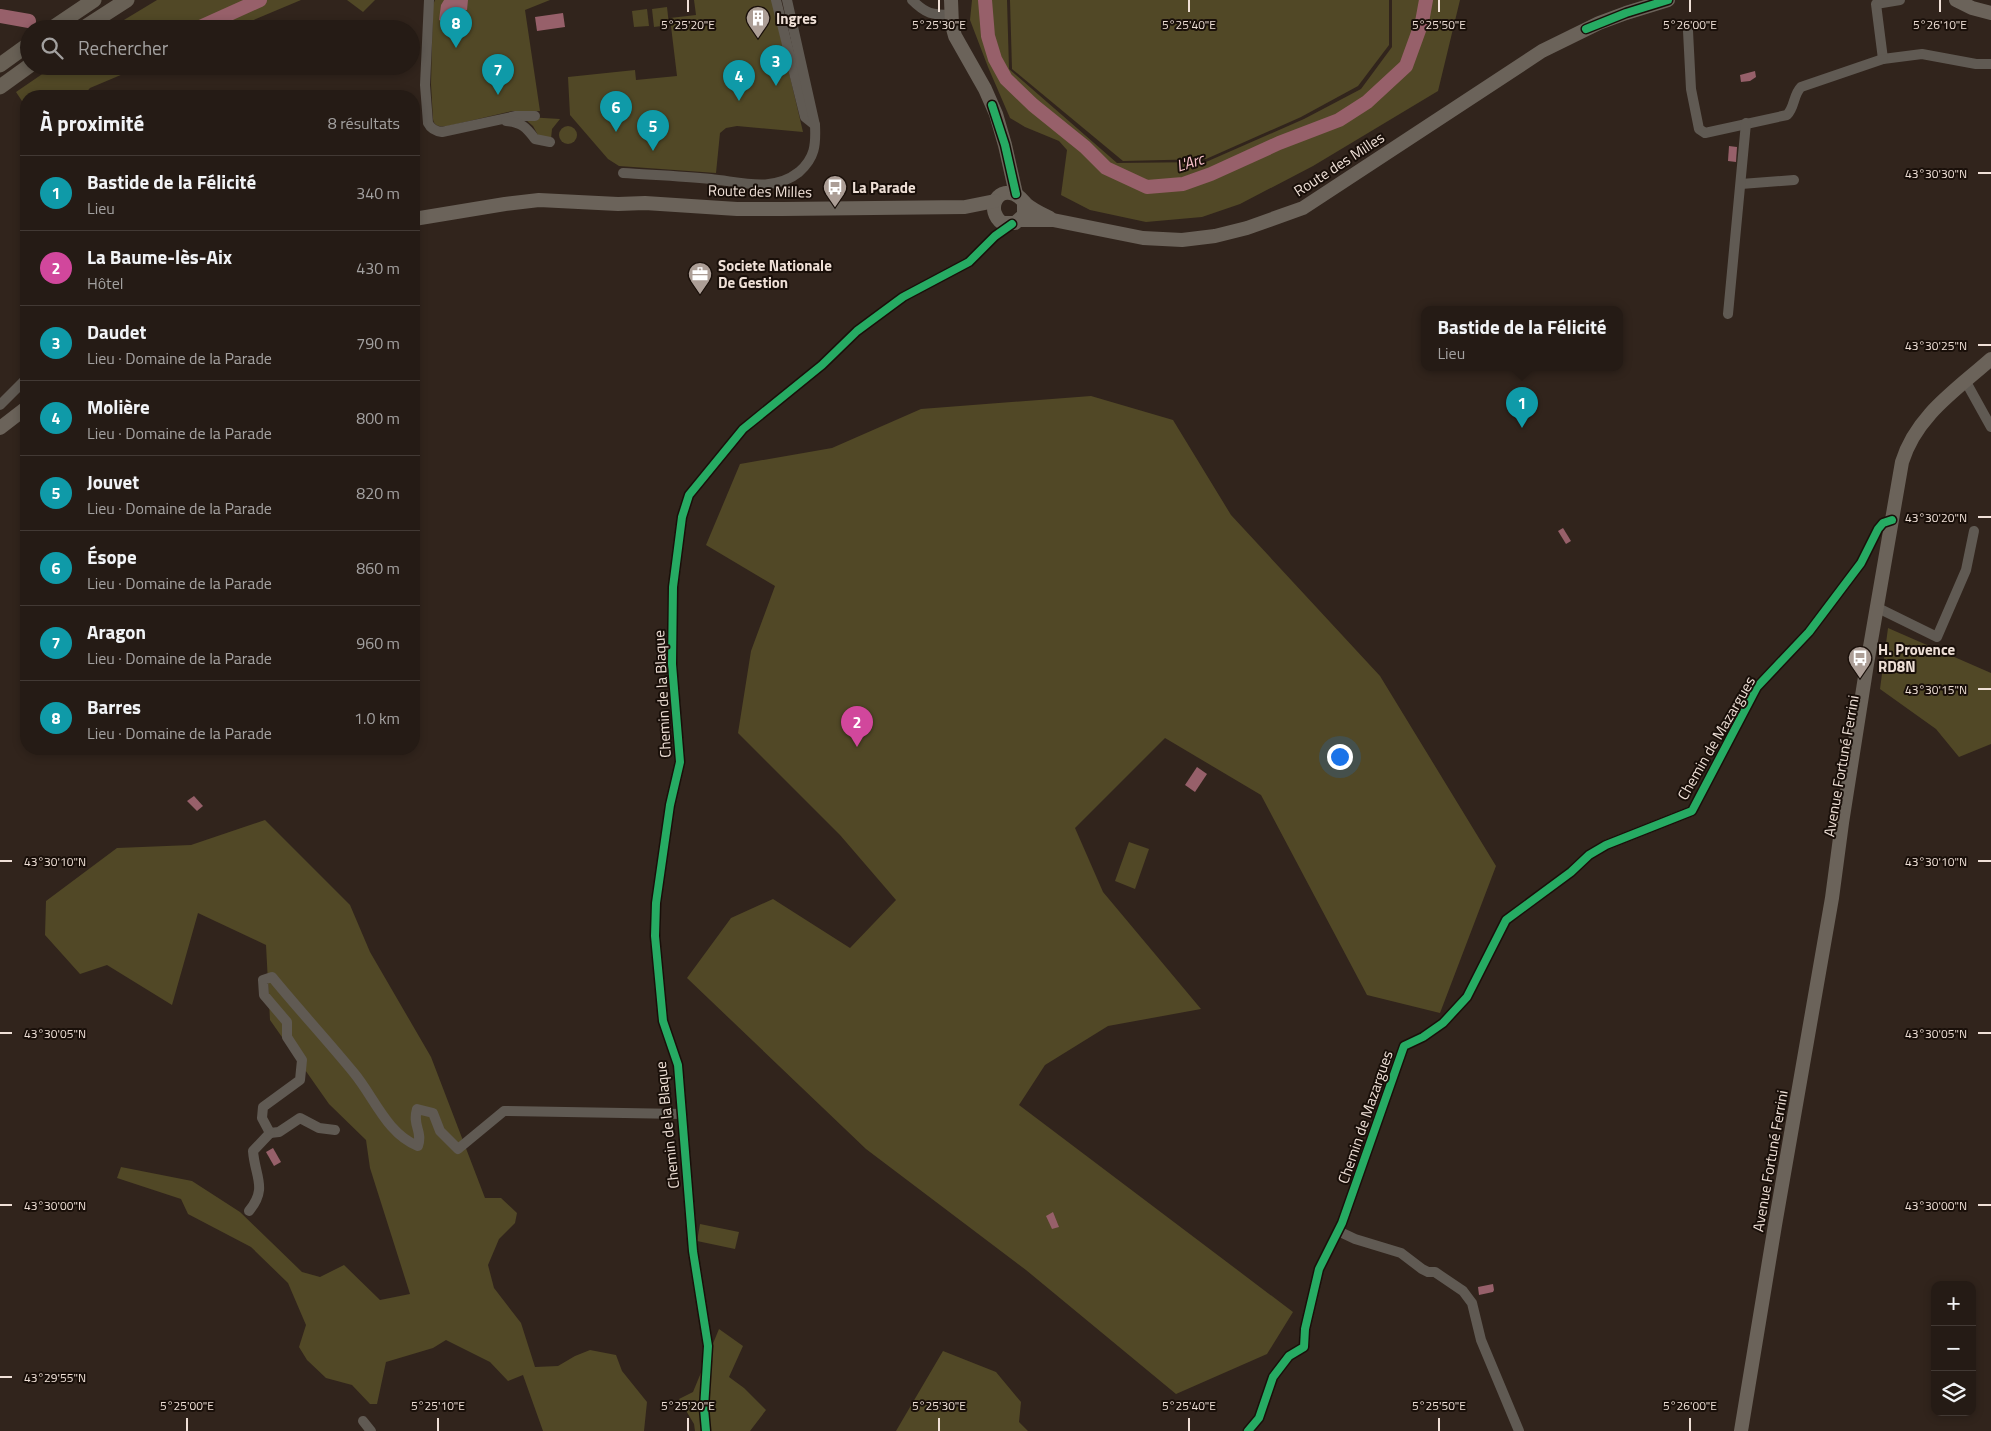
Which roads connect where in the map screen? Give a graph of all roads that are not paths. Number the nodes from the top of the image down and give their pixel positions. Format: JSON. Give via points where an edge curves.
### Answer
{"nodes":[{"id":1,"x":94,"y":0,"type":"edge"},
{"id":2,"x":128,"y":0,"type":"edge"},
{"id":3,"x":429,"y":0,"type":"edge"},
{"id":4,"x":776,"y":0,"type":"edge"},
{"id":5,"x":787,"y":0,"type":"edge"},
{"id":6,"x":912,"y":0,"type":"edge"},
{"id":7,"x":951,"y":0,"type":"edge"},
{"id":8,"x":1640,"y":0,"type":"edge"},
{"id":9,"x":1668,"y":0,"type":"edge"},
{"id":10,"x":1900,"y":0,"type":"edge"},
{"id":11,"x":1956,"y":0,"type":"edge"},
{"id":12,"x":1970,"y":0,"type":"edge"},
{"id":13,"x":1875,"y":2,"type":"edge"},
{"id":14,"x":1991,"y":6,"type":"edge"},
{"id":15,"x":1991,"y":13,"type":"edge"},
{"id":16,"x":952,"y":15,"type":"junction"},
{"id":17,"x":64,"y":20,"type":"edge"},
{"id":18,"x":95,"y":20,"type":"edge"},
{"id":19,"x":1586,"y":29,"type":"junction"},
{"id":20,"x":1688,"y":31,"type":"dead end"},
{"id":21,"x":20,"y":51,"type":"edge"},
{"id":22,"x":1883,"y":59,"type":"junction"},
{"id":23,"x":1991,"y":64,"type":"edge"},
{"id":24,"x":0,"y":65,"type":"edge"},
{"id":25,"x":20,"y":73,"type":"edge"},
{"id":26,"x":0,"y":87,"type":"edge"},
{"id":27,"x":534,"y":116,"type":"dead end"},
{"id":28,"x":497,"y":120,"type":"junction"},
{"id":29,"x":1746,"y":123,"type":"junction"},
{"id":30,"x":815,"y":125,"type":"junction"},
{"id":31,"x":550,"y":142,"type":"dead end"},
{"id":32,"x":1009,"y":161,"type":"junction"},
{"id":33,"x":623,"y":173,"type":"dead end"},
{"id":34,"x":1794,"y":180,"type":"dead end"},
{"id":35,"x":1741,"y":184,"type":"junction"},
{"id":36,"x":998,"y":198,"type":"junction"},
{"id":37,"x":1020,"y":198,"type":"junction"},
{"id":38,"x":645,"y":203,"type":"junction"},
{"id":39,"x":966,"y":207,"type":"junction"},
{"id":40,"x":420,"y":210,"type":"edge"},
{"id":41,"x":997,"y":218,"type":"junction"},
{"id":42,"x":420,"y":219,"type":"edge"},
{"id":43,"x":1053,"y":220,"type":"junction"},
{"id":44,"x":1016,"y":222,"type":"junction"},
{"id":45,"x":995,"y":236,"type":"junction"},
{"id":46,"x":1728,"y":314,"type":"dead end"},
{"id":47,"x":1991,"y":359,"type":"edge"},
{"id":48,"x":1966,"y":382,"type":"junction"},
{"id":49,"x":20,"y":385,"type":"edge"},
{"id":50,"x":0,"y":405,"type":"edge"},
{"id":51,"x":20,"y":413,"type":"edge"},
{"id":52,"x":20,"y":419,"type":"edge"},
{"id":53,"x":1991,"y":427,"type":"edge"},
{"id":54,"x":0,"y":428,"type":"edge"},
{"id":55,"x":0,"y":433,"type":"edge"},
{"id":56,"x":1892,"y":520,"type":"junction"},
{"id":57,"x":1974,"y":532,"type":"dead end"},
{"id":58,"x":1878,"y":608,"type":"junction"},
{"id":59,"x":682,"y":1114,"type":"junction"},
{"id":60,"x":335,"y":1130,"type":"dead end"},
{"id":61,"x":270,"y":1133,"type":"junction"},
{"id":62,"x":249,"y":1211,"type":"dead end"},
{"id":63,"x":1338,"y":1232,"type":"junction"},
{"id":64,"x":363,"y":1421,"type":"dead end"},
{"id":65,"x":371,"y":1431,"type":"edge"},
{"id":66,"x":706,"y":1431,"type":"edge"},
{"id":67,"x":1248,"y":1431,"type":"edge"},
{"id":68,"x":1519,"y":1431,"type":"edge"},
{"id":69,"x":1741,"y":1431,"type":"edge"}],
"edges":[{"from":1,"to":17,"type":"highway"},
{"from":2,"to":18,"type":"highway"},
{"from":3,"to":28,"type":"street","via":[[425,85],[428,123],[433,130],[442,132]]},
{"from":4,"to":30,"type":"street","via":[[805,117]]},
{"from":5,"to":30,"type":"street"},
{"from":6,"to":16,"type":"street","via":[[930,14]]},
{"from":7,"to":16,"type":"main road"},
{"from":8,"to":19,"type":"main road","name":"Route des Milles","via":[[1611,12]]},
{"from":9,"to":19,"type":"main road","name":"Route des Milles"},
{"from":10,"to":13,"type":"street"},
{"from":11,"to":15,"type":"main road"},
{"from":12,"to":14,"type":"main road"},
{"from":13,"to":22,"type":"street"},
{"from":16,"to":32,"type":"main road","via":[[956,40],[992,105]]},
{"from":19,"to":43,"type":"main road","name":"Route des Milles","via":[[1542,51],[1303,208],[1247,228],[1182,240],[1143,238]]},
{"from":20,"to":29,"type":"street","via":[[1691,89],[1699,129],[1705,133]]},
{"from":21,"to":24,"type":"highway"},
{"from":22,"to":23,"type":"street","via":[[1922,54]]},
{"from":22,"to":29,"type":"street","via":[[1801,87],[1787,115]]},
{"from":25,"to":26,"type":"highway"},
{"from":27,"to":28,"type":"street"},
{"from":28,"to":31,"type":"street","via":[[516,121],[529,128],[535,138]]},
{"from":29,"to":35,"type":"street"},
{"from":30,"to":33,"type":"street","via":[[814,155],[806,166],[781,184]]},
{"from":32,"to":36,"type":"main road"},
{"from":32,"to":37,"type":"main road"},
{"from":34,"to":35,"type":"street"},
{"from":35,"to":46,"type":"street"},
{"from":36,"to":37,"type":"main road","via":[[1008,193]]},
{"from":36,"to":39,"type":"main road"},
{"from":36,"to":41,"type":"main road","via":[[993,208]]},
{"from":37,"to":43,"type":"main road"},
{"from":37,"to":44,"type":"main road","via":[[1025,212]]},
{"from":38,"to":39,"type":"main road","name":"Route des Milles","via":[[737,209]]},
{"from":38,"to":40,"type":"main road","name":"Route des Milles","via":[[584,195],[532,194]]},
{"from":38,"to":42,"type":"main road","name":"Route des Milles","via":[[539,200]]},
{"from":39,"to":41,"type":"main road"},
{"from":41,"to":44,"type":"main road","via":[[1002,223]]},
{"from":41,"to":45,"type":"street"},
{"from":43,"to":44,"type":"main road"},
{"from":44,"to":45,"type":"street","name":"Chemin de la Blaque"},
{"from":45,"to":59,"type":"street","name":"Chemin de la Blaque","via":[[968,262],[903,297],[857,331],[743,429],[689,495],[682,517],[673,587],[672,664],[680,762],[670,805],[656,903],[655,936],[663,1021],[678,1065]]},
{"from":47,"to":48,"type":"main road","name":"Avenue Fortuné Ferrini"},
{"from":48,"to":53,"type":"street"},
{"from":48,"to":56,"type":"main road","name":"Avenue Fortuné Ferrini","via":[[1924,420],[1912,437],[1902,462]]},
{"from":49,"to":50,"type":"street"},
{"from":51,"to":54,"type":"main road"},
{"from":52,"to":55,"type":"main road"},
{"from":56,"to":58,"type":"main road","name":"Avenue Fortuné Ferrini"},
{"from":56,"to":63,"type":"street","name":"Chemin de Mazargues","via":[[1883,522],[1861,563],[1809,632],[1757,687],[1692,810],[1589,855],[1506,920],[1467,997],[1443,1023],[1404,1046]]},
{"from":57,"to":58,"type":"street","via":[[1966,570],[1937,637]]},
{"from":58,"to":69,"type":"main road","name":"Avenue Fortuné Ferrini","via":[[1873,672],[1852,809],[1832,898]]},
{"from":59,"to":61,"type":"street","via":[[504,1111],[458,1149],[440,1131],[432,1113],[417,1109],[414,1119],[421,1138],[418,1146],[405,1141],[355,1074],[272,977],[263,980],[264,994],[287,1022],[288,1037],[302,1060],[300,1080],[263,1107],[262,1118]]},
{"from":59,"to":66,"type":"street","name":"Chemin de la Blaque","via":[[693,1251],[708,1346],[704,1408]]},
{"from":60,"to":61,"type":"street","via":[[319,1128],[300,1118],[279,1132]]},
{"from":61,"to":62,"type":"street","via":[[254,1151],[260,1184],[258,1200]]},
{"from":63,"to":67,"type":"street","name":"Chemin de Mazargues","via":[[1319,1268],[1304,1347],[1289,1356],[1273,1377],[1259,1418]]},
{"from":63,"to":68,"type":"street","via":[[1401,1252],[1422,1269],[1435,1272],[1464,1291],[1472,1303],[1481,1340]]},
{"from":64,"to":65,"type":"street"}]}
